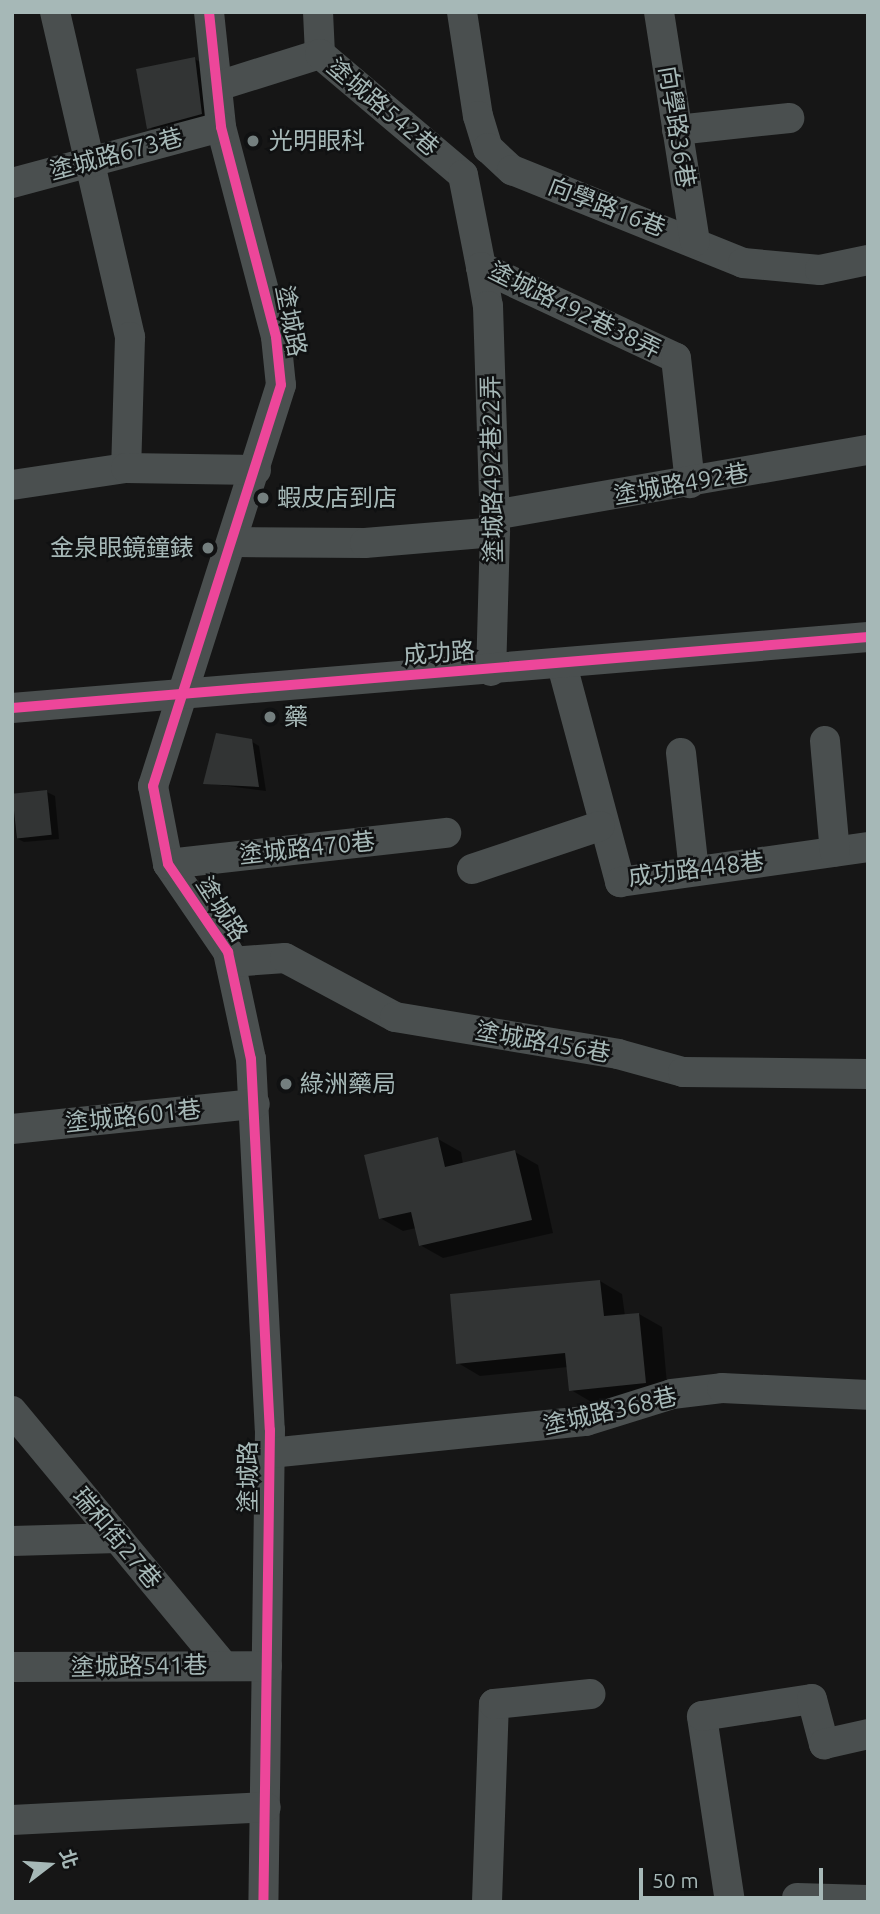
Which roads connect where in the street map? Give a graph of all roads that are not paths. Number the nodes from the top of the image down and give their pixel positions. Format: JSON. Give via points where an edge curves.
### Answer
{"nodes":[{"id":1,"x":55,"y":12,"type":"edge"},
{"id":2,"x":209,"y":12,"type":"edge"},
{"id":3,"x":318,"y":12,"type":"edge"},
{"id":4,"x":462,"y":12,"type":"edge"},
{"id":5,"x":659,"y":12,"type":"edge"},
{"id":6,"x":320,"y":54,"type":"junction"},
{"id":7,"x":218,"y":86,"type":"junction"},
{"id":8,"x":789,"y":118,"type":"dead end"},
{"id":9,"x":221,"y":127,"type":"junction"},
{"id":10,"x":677,"y":130,"type":"junction"},
{"id":11,"x":89,"y":161,"type":"junction"},
{"id":12,"x":463,"y":175,"type":"joint"},
{"id":13,"x":12,"y":183,"type":"edge"},
{"id":14,"x":695,"y":242,"type":"junction"},
{"id":15,"x":868,"y":260,"type":"edge"},
{"id":16,"x":481,"y":267,"type":"junction"},
{"id":17,"x":868,"y":450,"type":"edge"},
{"id":18,"x":126,"y":468,"type":"junction"},
{"id":19,"x":256,"y":470,"type":"junction"},
{"id":20,"x":690,"y":483,"type":"junction"},
{"id":21,"x":12,"y":485,"type":"edge"},
{"id":22,"x":495,"y":523,"type":"junction"},
{"id":23,"x":234,"y":542,"type":"junction"},
{"id":24,"x":868,"y":637,"type":"edge"},
{"id":25,"x":562,"y":665,"type":"junction"},
{"id":26,"x":491,"y":671,"type":"junction"},
{"id":27,"x":183,"y":692,"type":"junction"},
{"id":28,"x":12,"y":708,"type":"edge"},
{"id":29,"x":825,"y":741,"type":"dead end"},
{"id":30,"x":681,"y":753,"type":"dead end"},
{"id":31,"x":600,"y":826,"type":"junction"},
{"id":32,"x":446,"y":833,"type":"dead end"},
{"id":33,"x":868,"y":847,"type":"edge"},
{"id":34,"x":835,"y":852,"type":"junction"},
{"id":35,"x":168,"y":864,"type":"junction"},
{"id":36,"x":472,"y":869,"type":"dead end"},
{"id":37,"x":694,"y":870,"type":"junction"},
{"id":38,"x":231,"y":962,"type":"junction"},
{"id":39,"x":868,"y":1074,"type":"edge"},
{"id":40,"x":255,"y":1104,"type":"junction"},
{"id":41,"x":12,"y":1129,"type":"edge"},
{"id":42,"x":868,"y":1395,"type":"edge"},
{"id":43,"x":12,"y":1410,"type":"edge"},
{"id":44,"x":270,"y":1453,"type":"junction"},
{"id":45,"x":118,"y":1538,"type":"junction"},
{"id":46,"x":12,"y":1541,"type":"edge"},
{"id":47,"x":223,"y":1665,"type":"junction"},
{"id":48,"x":267,"y":1666,"type":"junction"},
{"id":49,"x":12,"y":1667,"type":"edge"},
{"id":50,"x":590,"y":1694,"type":"dead end"},
{"id":51,"x":868,"y":1734,"type":"edge"},
{"id":52,"x":266,"y":1807,"type":"junction"},
{"id":53,"x":12,"y":1820,"type":"edge"},
{"id":54,"x":797,"y":1898,"type":"dead end"},
{"id":55,"x":868,"y":1900,"type":"edge"},
{"id":56,"x":263,"y":1902,"type":"edge"},
{"id":57,"x":487,"y":1902,"type":"edge"},
{"id":58,"x":730,"y":1902,"type":"edge"}],
"edges":[{"from":1,"to":11,"type":"street"},
{"from":2,"to":7,"type":"street","name":"塗城路"},
{"from":3,"to":6,"type":"street"},
{"from":4,"to":14,"type":"street","name":"向學路16巷","via":[[488,149],[512,170]]},
{"from":5,"to":10,"type":"street","name":"向學路36巷"},
{"from":6,"to":7,"type":"street","name":"塗城路542巷"},
{"from":6,"to":12,"type":"street","name":"塗城路542巷"},
{"from":7,"to":9,"type":"street","name":"塗城路"},
{"from":8,"to":10,"type":"street"},
{"from":9,"to":11,"type":"street","name":"塗城路673巷"},
{"from":9,"to":19,"type":"street","name":"塗城路","via":[[276,337],[281,385]]},
{"from":10,"to":14,"type":"street","name":"向學路36巷"},
{"from":11,"to":13,"type":"street","name":"塗城路673巷"},
{"from":11,"to":18,"type":"street","via":[[130,337]]},
{"from":12,"to":16,"type":"street","name":"塗城路492巷38弄"},
{"from":14,"to":15,"type":"street","name":"向學路16巷","via":[[743,263],[820,270]]},
{"from":16,"to":20,"type":"street","name":"塗城路492巷38弄","via":[[676,358]]},
{"from":16,"to":22,"type":"street","name":"塗城路492巷22弄","via":[[488,306]]},
{"from":17,"to":20,"type":"street","name":"塗城路492巷"},
{"from":18,"to":19,"type":"street"},
{"from":18,"to":21,"type":"street"},
{"from":19,"to":23,"type":"street","name":"塗城路"},
{"from":20,"to":22,"type":"street","name":"塗城路492巷"},
{"from":22,"to":23,"type":"street","name":"塗城路492巷","via":[[365,543]]},
{"from":22,"to":26,"type":"street","name":"塗城路492巷22弄"},
{"from":23,"to":27,"type":"street","name":"塗城路"},
{"from":24,"to":25,"type":"street","name":"成功路"},
{"from":25,"to":26,"type":"street","name":"成功路"},
{"from":25,"to":31,"type":"street","name":"成功路448巷"},
{"from":26,"to":27,"type":"street","name":"成功路"},
{"from":27,"to":28,"type":"street","name":"成功路"},
{"from":27,"to":35,"type":"street","name":"塗城路","via":[[155,768],[154,803]]},
{"from":29,"to":34,"type":"street"},
{"from":30,"to":37,"type":"street"},
{"from":31,"to":36,"type":"street"},
{"from":31,"to":37,"type":"street","name":"成功路448巷","via":[[620,882]]},
{"from":32,"to":35,"type":"street","name":"塗城路470巷"},
{"from":33,"to":34,"type":"street","name":"成功路448巷"},
{"from":34,"to":37,"type":"street","name":"成功路448巷"},
{"from":35,"to":38,"type":"street","name":"塗城路"},
{"from":38,"to":39,"type":"street","name":"塗城路456巷","via":[[285,958],[395,1017],[618,1054],[683,1072]]},
{"from":38,"to":40,"type":"street","name":"塗城路"},
{"from":40,"to":41,"type":"street","name":"塗城路601巷"},
{"from":40,"to":44,"type":"street","name":"塗城路"},
{"from":42,"to":44,"type":"street","name":"塗城路368巷","via":[[722,1388],[672,1394],[586,1422]]},
{"from":43,"to":45,"type":"street","name":"瑞和街27巷"},
{"from":44,"to":48,"type":"street","name":"塗城路"},
{"from":45,"to":46,"type":"street"},
{"from":45,"to":47,"type":"street","name":"瑞和街27巷"},
{"from":47,"to":48,"type":"street","name":"塗城路541巷"},
{"from":47,"to":49,"type":"street","name":"塗城路541巷"},
{"from":48,"to":52,"type":"street","name":"塗城路"},
{"from":50,"to":57,"type":"street","via":[[494,1704]]},
{"from":51,"to":58,"type":"street","via":[[824,1744],[812,1699],[702,1716]]},
{"from":52,"to":53,"type":"street"},
{"from":52,"to":56,"type":"street","name":"塗城路"},
{"from":54,"to":55,"type":"street"}]}
